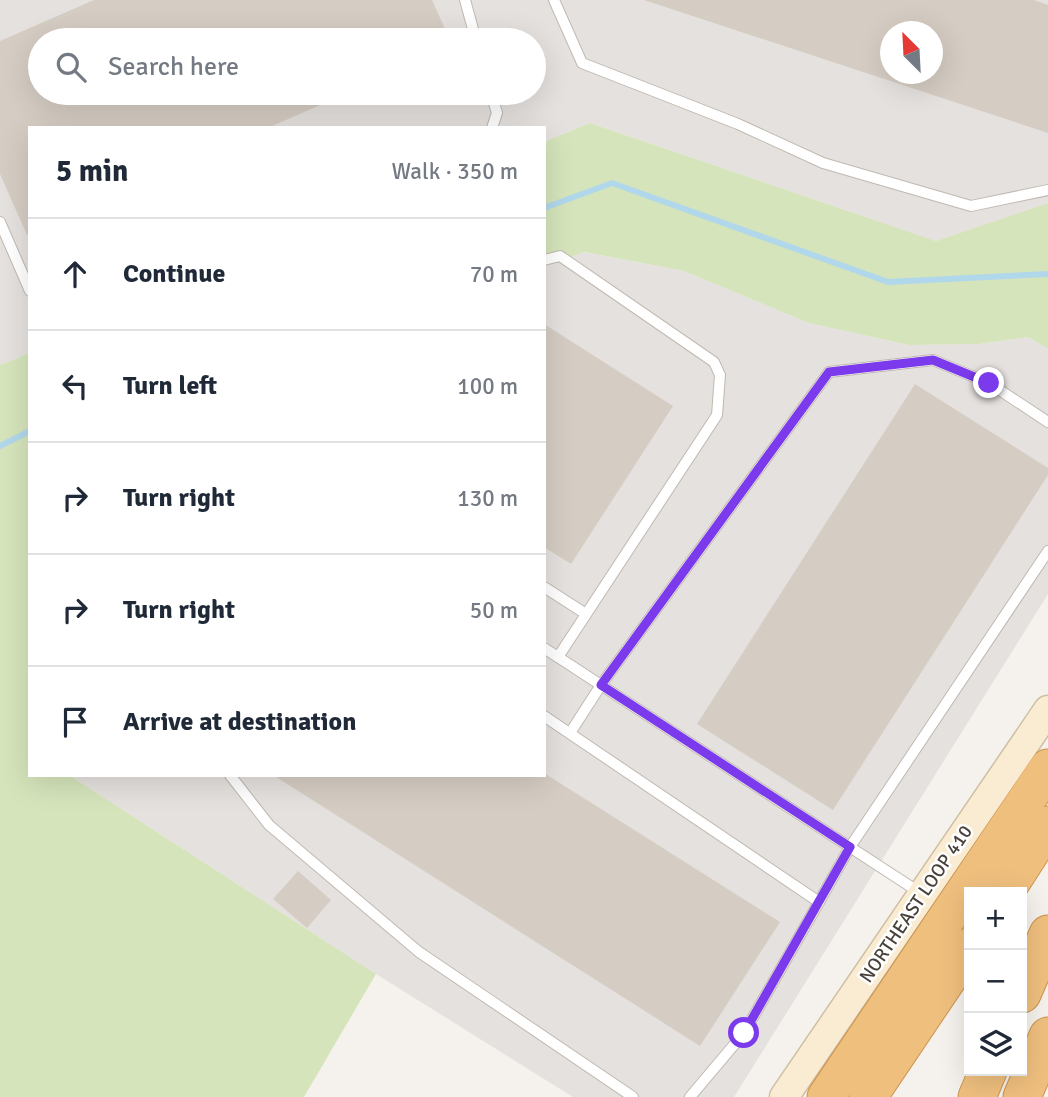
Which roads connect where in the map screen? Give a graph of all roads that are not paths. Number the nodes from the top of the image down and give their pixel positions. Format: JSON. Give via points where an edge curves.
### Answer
{"nodes":[{"id":1,"x":465,"y":0,"type":"edge"},
{"id":2,"x":554,"y":0,"type":"edge"},
{"id":3,"x":473,"y":28,"type":"edge"},
{"id":4,"x":495,"y":105,"type":"edge"},
{"id":5,"x":493,"y":126,"type":"edge"},
{"id":6,"x":1048,"y":190,"type":"edge"},
{"id":7,"x":0,"y":222,"type":"edge"},
{"id":8,"x":546,"y":259,"type":"edge"},
{"id":9,"x":28,"y":286,"type":"edge"},
{"id":10,"x":1048,"y":422,"type":"edge"},
{"id":11,"x":1048,"y":551,"type":"edge"},
{"id":12,"x":546,"y":588,"type":"edge"},
{"id":13,"x":586,"y":614,"type":"junction"},
{"id":14,"x":546,"y":649,"type":"edge"},
{"id":15,"x":558,"y":657,"type":"junction"},
{"id":16,"x":601,"y":685,"type":"junction"},
{"id":17,"x":1048,"y":710,"type":"edge"},
{"id":18,"x":546,"y":717,"type":"edge"},
{"id":19,"x":570,"y":733,"type":"junction"},
{"id":20,"x":1048,"y":768,"type":"edge"},
{"id":21,"x":232,"y":777,"type":"edge"},
{"id":22,"x":1048,"y":825,"type":"edge"},
{"id":23,"x":850,"y":847,"type":"junction"},
{"id":24,"x":1008,"y":887,"type":"edge"},
{"id":25,"x":923,"y":894,"type":"junction"},
{"id":26,"x":819,"y":902,"type":"junction"},
{"id":27,"x":1048,"y":934,"type":"edge"},
{"id":28,"x":967,"y":950,"type":"edge"},
{"id":29,"x":1027,"y":982,"type":"edge"},
{"id":30,"x":1048,"y":1036,"type":"edge"},
{"id":31,"x":986,"y":1076,"type":"edge"},
{"id":32,"x":633,"y":1097,"type":"edge"},
{"id":33,"x":690,"y":1097,"type":"edge"},
{"id":34,"x":784,"y":1097,"type":"edge"},
{"id":35,"x":826,"y":1097,"type":"edge"},
{"id":36,"x":868,"y":1097,"type":"edge"},
{"id":37,"x":976,"y":1097,"type":"edge"},
{"id":38,"x":1022,"y":1097,"type":"edge"}],
"edges":[{"from":1,"to":3,"type":"lane"},
{"from":2,"to":6,"type":"lane","via":[[582,63],[823,163],[971,206]]},
{"from":4,"to":5,"type":"lane"},
{"from":7,"to":9,"type":"lane"},
{"from":8,"to":13,"type":"lane","via":[[559,256],[714,362],[720,375],[717,415]]},
{"from":10,"to":16,"type":"lane","via":[[989,383],[933,360],[829,372]]},
{"from":11,"to":23,"type":"lane"},
{"from":12,"to":13,"type":"lane"},
{"from":13,"to":15,"type":"lane"},
{"from":14,"to":15,"type":"lane"},
{"from":15,"to":16,"type":"lane"},
{"from":16,"to":19,"type":"lane"},
{"from":16,"to":23,"type":"lane"},
{"from":17,"to":25,"type":"main road","name":"NORTHEAST LOOP 410"},
{"from":18,"to":19,"type":"lane"},
{"from":19,"to":26,"type":"lane"},
{"from":20,"to":35,"type":"highway"},
{"from":21,"to":32,"type":"lane","via":[[270,825],[419,952]]},
{"from":22,"to":24,"type":"highway"},
{"from":23,"to":25,"type":"lane"},
{"from":23,"to":26,"type":"lane"},
{"from":25,"to":34,"type":"main road","name":"NORTHEAST LOOP 410"},
{"from":26,"to":33,"type":"lane","via":[[744,1033]]},
{"from":27,"to":29,"type":"highway"},
{"from":28,"to":36,"type":"highway"},
{"from":30,"to":38,"type":"highway"},
{"from":31,"to":37,"type":"highway"}]}
